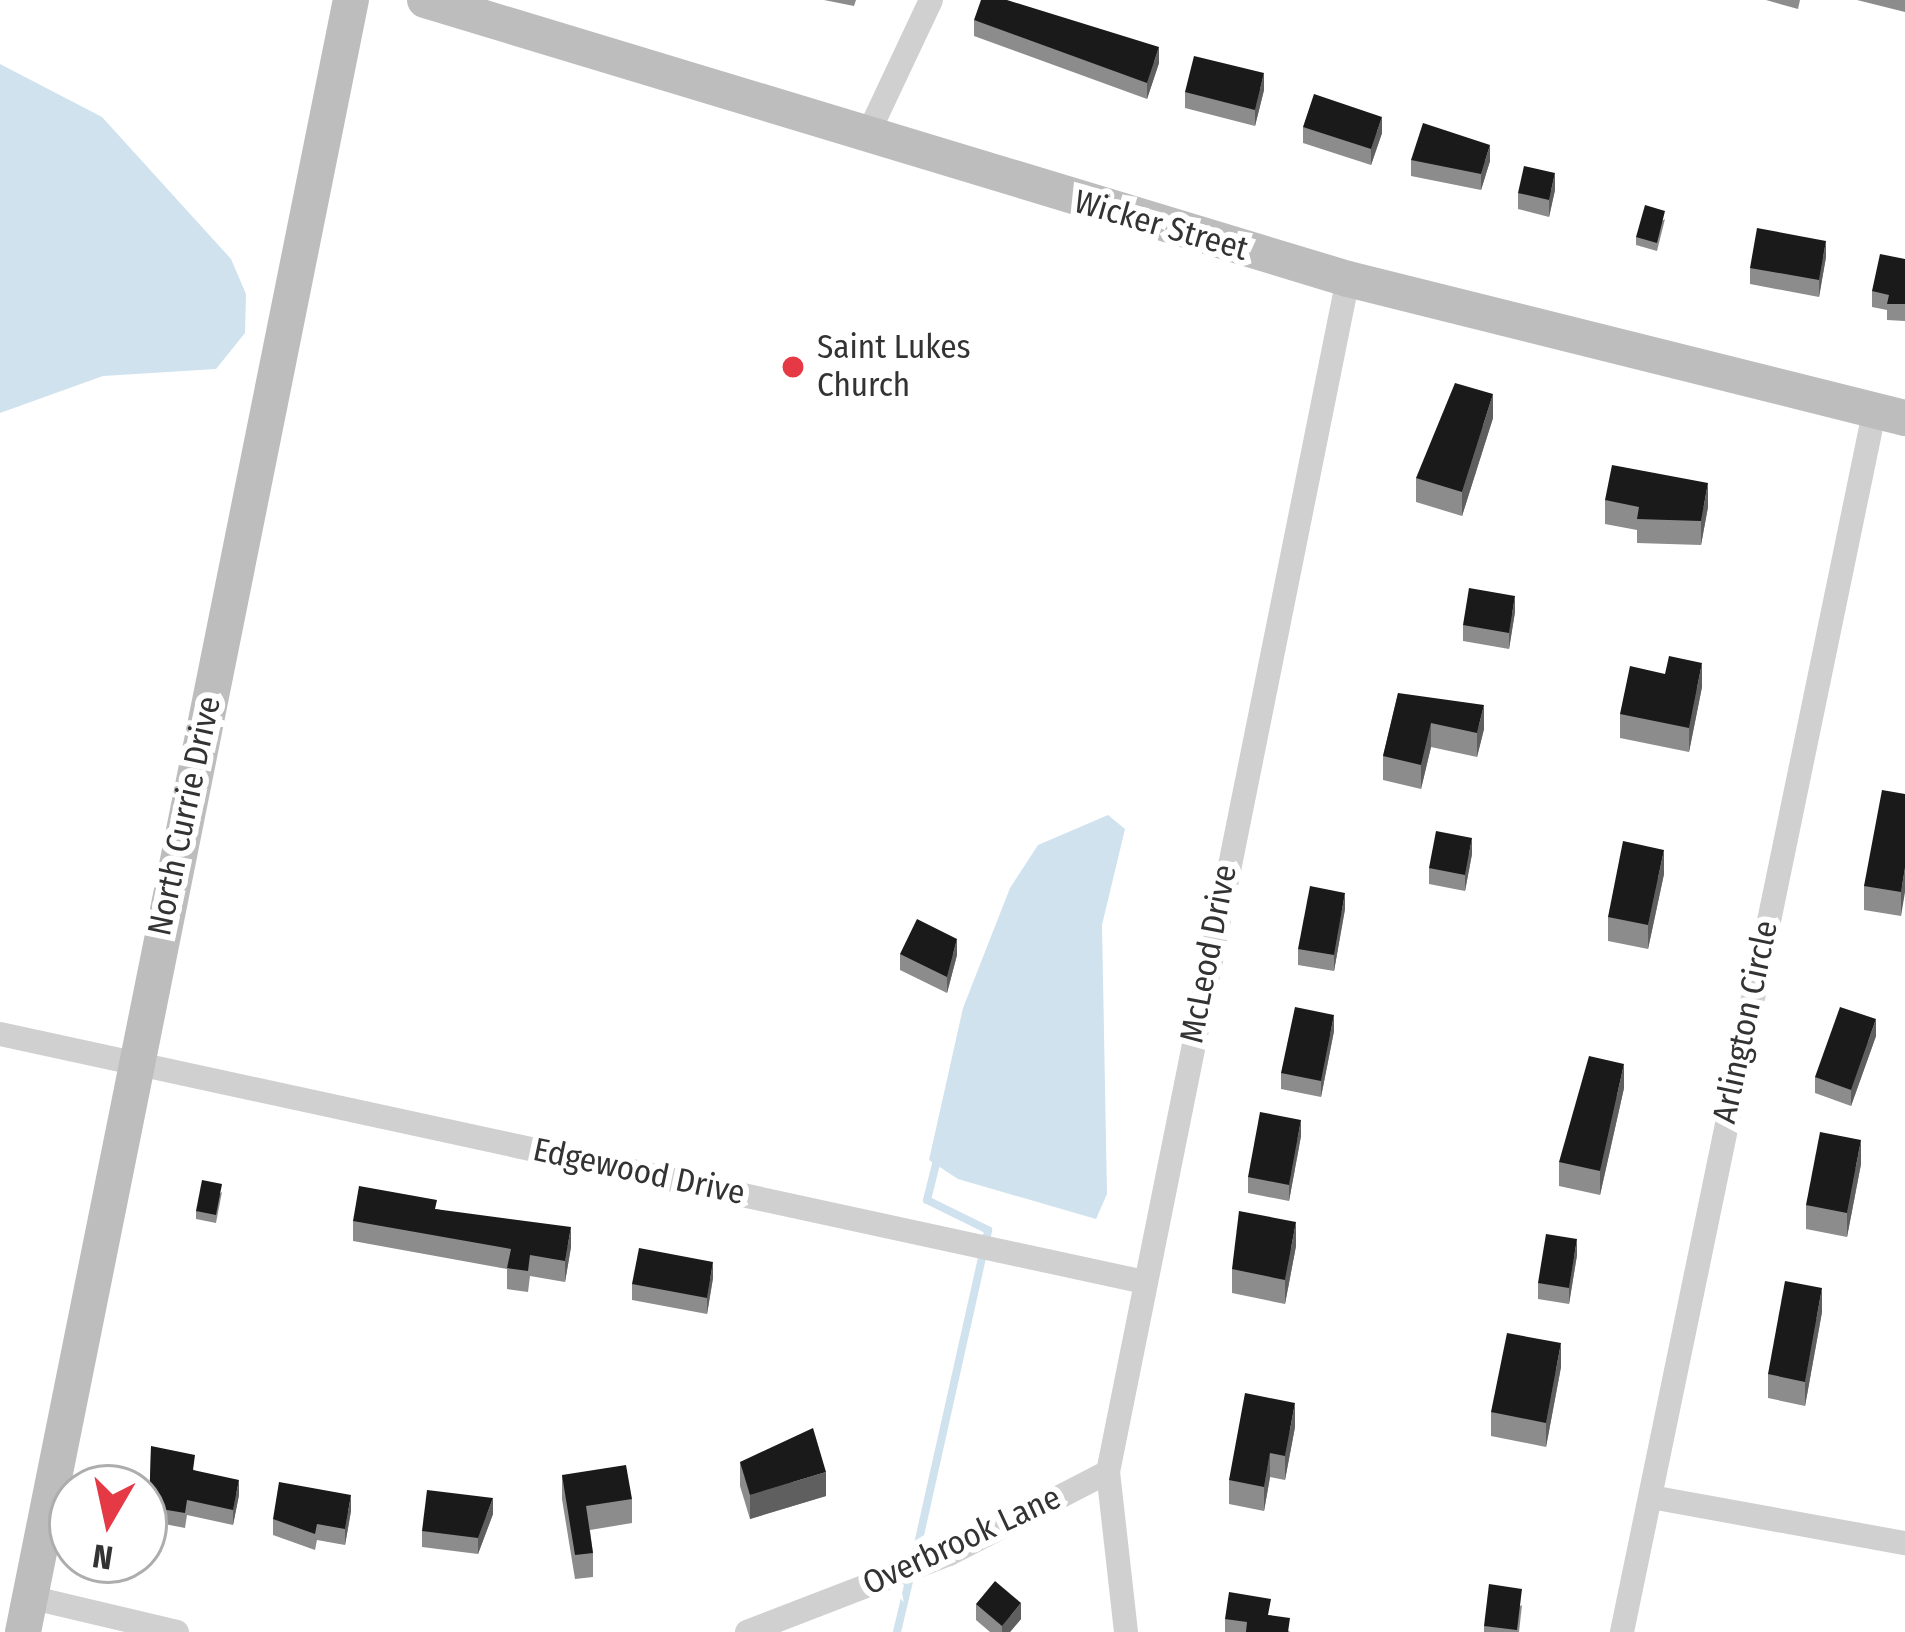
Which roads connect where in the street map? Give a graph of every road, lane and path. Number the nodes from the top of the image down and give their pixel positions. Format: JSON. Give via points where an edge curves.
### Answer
{"nodes":[{"id":1,"x":351,"y":0,"type":"edge"},
{"id":2,"x":425,"y":0,"type":"edge"},
{"id":3,"x":931,"y":0,"type":"edge"},
{"id":4,"x":867,"y":136,"type":"junction"},
{"id":5,"x":1348,"y":279,"type":"junction"},
{"id":6,"x":1889,"y":416,"type":"edge"},
{"id":7,"x":0,"y":1034,"type":"edge"},
{"id":8,"x":135,"y":1061,"type":"junction"},
{"id":9,"x":1144,"y":1282,"type":"junction"},
{"id":10,"x":1108,"y":1472,"type":"junction"},
{"id":11,"x":1652,"y":1497,"type":"junction"},
{"id":12,"x":1905,"y":1543,"type":"edge"},
{"id":13,"x":26,"y":1614,"type":"edge"},
{"id":14,"x":177,"y":1632,"type":"edge"},
{"id":15,"x":747,"y":1632,"type":"edge"},
{"id":16,"x":1126,"y":1632,"type":"edge"},
{"id":17,"x":1622,"y":1632,"type":"edge"}],
"edges":[{"from":1,"to":8,"type":"street","name":"North Currie Drive"},
{"from":2,"to":4,"type":"street","name":"Wicker Street"},
{"from":3,"to":4,"type":"street"},
{"from":4,"to":5,"type":"street","name":"Wicker Street"},
{"from":5,"to":6,"type":"street","name":"Wicker Street"},
{"from":5,"to":9,"type":"street","name":"McLeod Drive"},
{"from":6,"to":11,"type":"street","name":"Arlington Circle"},
{"from":7,"to":8,"type":"street","name":"Edgewood Drive"},
{"from":8,"to":9,"type":"street","name":"Edgewood Drive"},
{"from":8,"to":13,"type":"street","name":"North Currie Drive"},
{"from":9,"to":10,"type":"street","name":"McLeod Drive"},
{"from":10,"to":15,"type":"street","name":"Overbrook Lane","via":[[950,1554]]},
{"from":10,"to":16,"type":"street","name":"McLeod Drive"},
{"from":11,"to":12,"type":"street"},
{"from":11,"to":17,"type":"street","name":"Arlington Circle"},
{"from":13,"to":14,"type":"street"}]}
